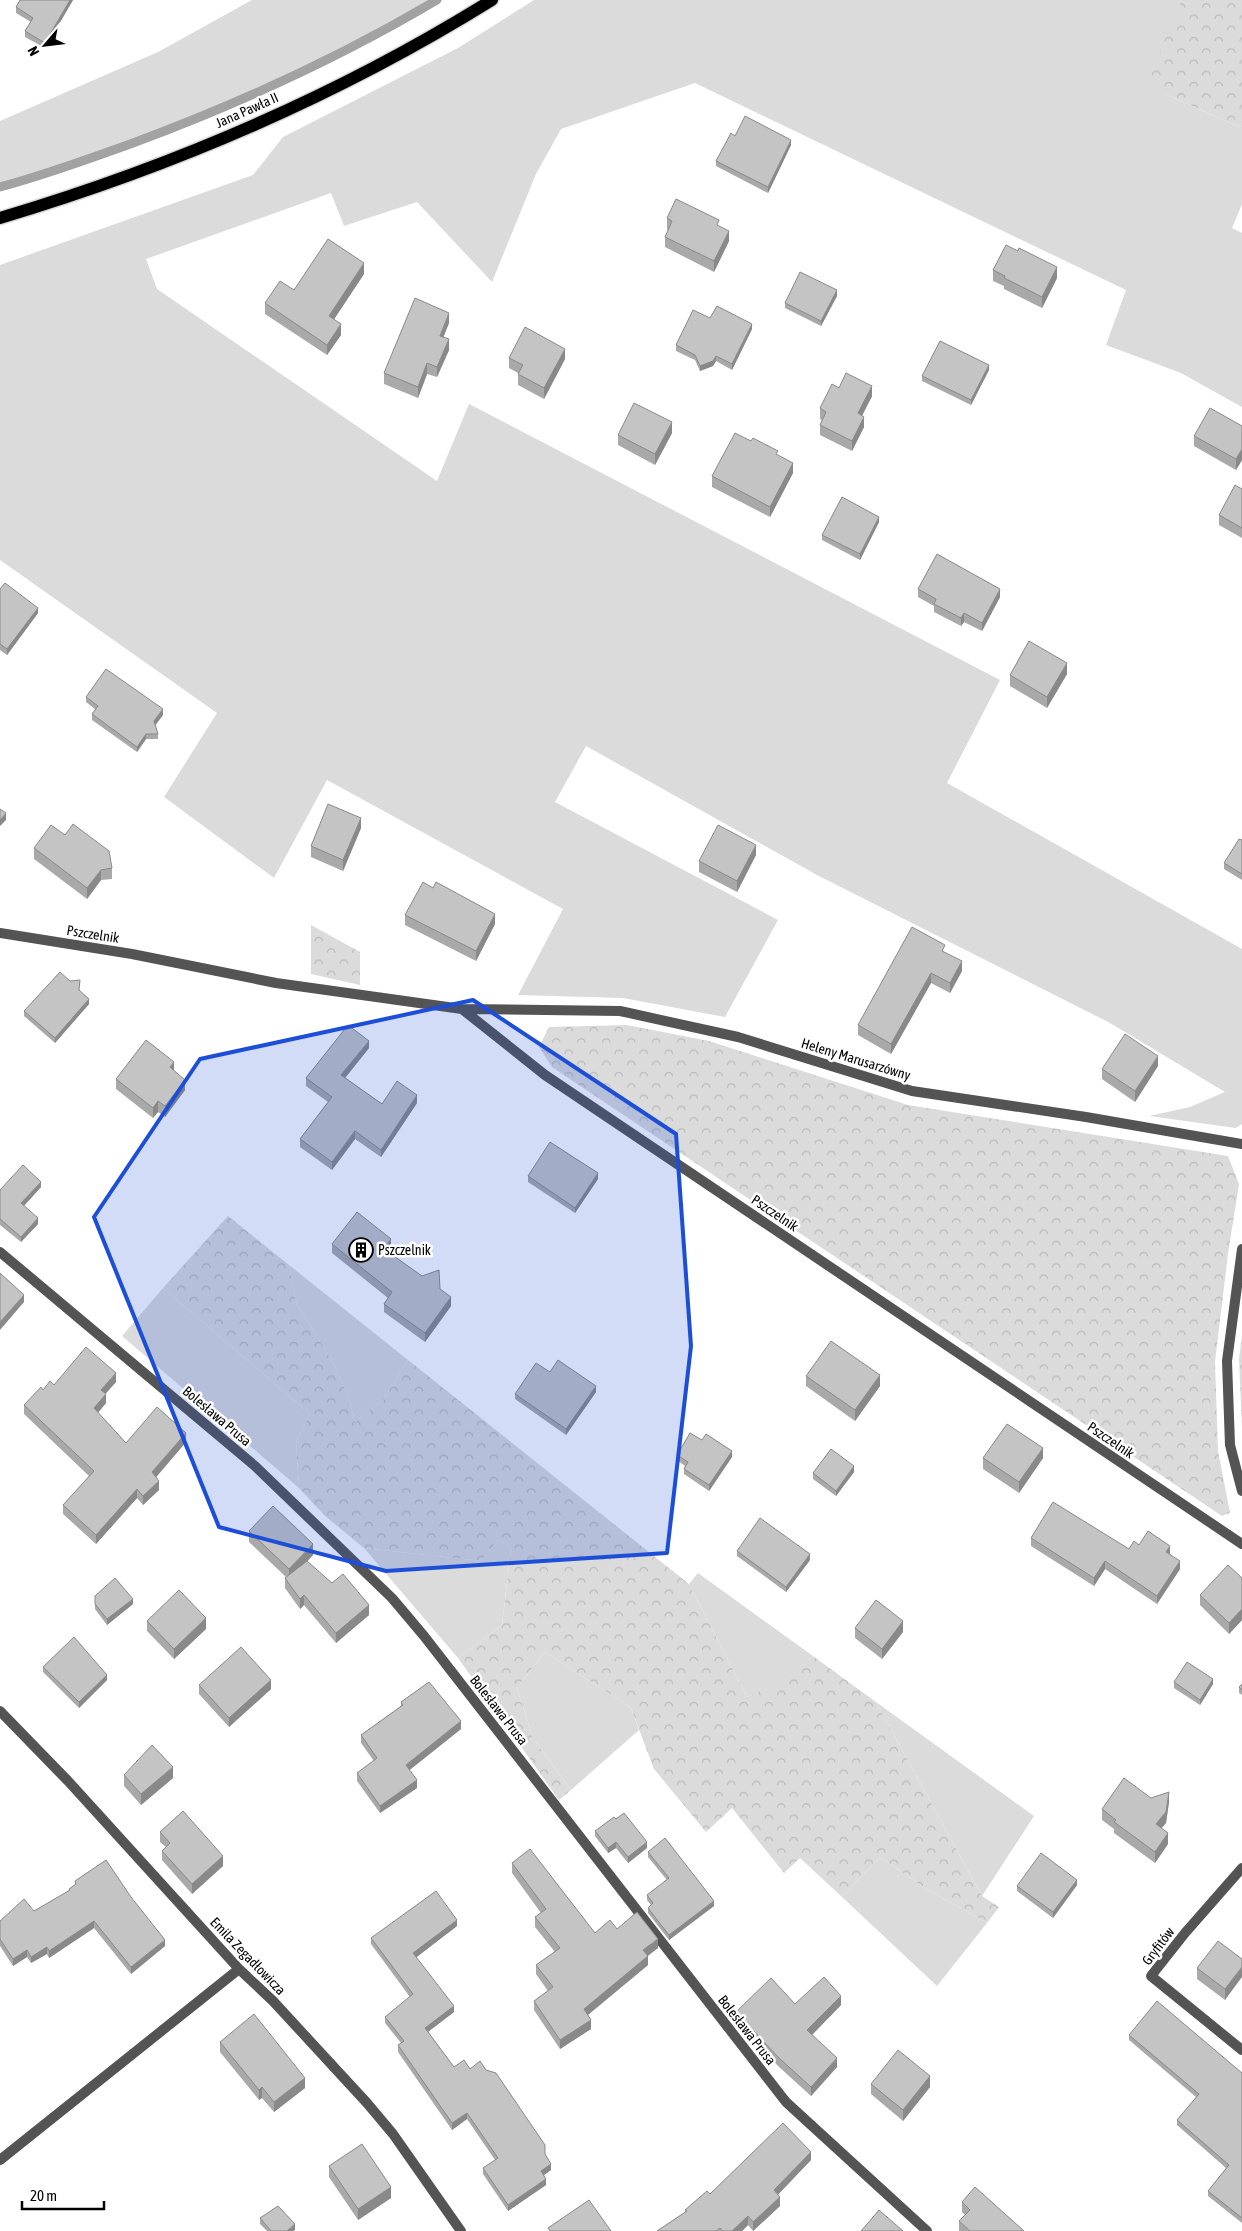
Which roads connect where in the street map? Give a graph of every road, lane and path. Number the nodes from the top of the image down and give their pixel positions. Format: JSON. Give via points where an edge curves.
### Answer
{"nodes":[{"id":1,"x":492,"y":0,"type":"edge"},
{"id":2,"x":0,"y":218,"type":"edge"},
{"id":3,"x":0,"y":933,"type":"edge"},
{"id":4,"x":462,"y":1009,"type":"junction"},
{"id":5,"x":1242,"y":1144,"type":"edge"},
{"id":6,"x":1242,"y":1248,"type":"edge"},
{"id":7,"x":0,"y":1252,"type":"edge"},
{"id":8,"x":1242,"y":1491,"type":"edge"},
{"id":9,"x":1242,"y":1544,"type":"edge"},
{"id":10,"x":0,"y":1712,"type":"edge"},
{"id":11,"x":1242,"y":1868,"type":"edge"},
{"id":12,"x":239,"y":1969,"type":"junction"},
{"id":13,"x":1242,"y":2050,"type":"edge"},
{"id":14,"x":0,"y":2160,"type":"edge"},
{"id":15,"x":461,"y":2231,"type":"edge"},
{"id":16,"x":927,"y":2231,"type":"edge"}],
"edges":[{"from":1,"to":2,"type":"main road","name":"Jana Pawła II","via":[[381,62],[269,117],[149,167]]},
{"from":3,"to":4,"type":"street","name":"Pszczelnik","via":[[132,954],[276,983]]},
{"from":4,"to":5,"type":"street","name":"Heleny Marusarzówny","via":[[620,1011],[738,1037],[912,1091]]},
{"from":4,"to":9,"type":"street","name":"Pszczelnik","via":[[545,1075]]},
{"from":6,"to":8,"type":"street","via":[[1227,1361],[1230,1445]]},
{"from":7,"to":16,"type":"street","name":"Bolesława Prusa","via":[[254,1466],[392,1598],[786,2102]]},
{"from":10,"to":12,"type":"street","name":"Emila Zegadłowicza","via":[[68,1781]]},
{"from":11,"to":13,"type":"street","name":"Gryfitów","via":[[1151,1976]]},
{"from":12,"to":14,"type":"street"},
{"from":12,"to":15,"type":"street","name":"Emila Zegadłowicza","via":[[367,2103],[393,2134]]}]}
